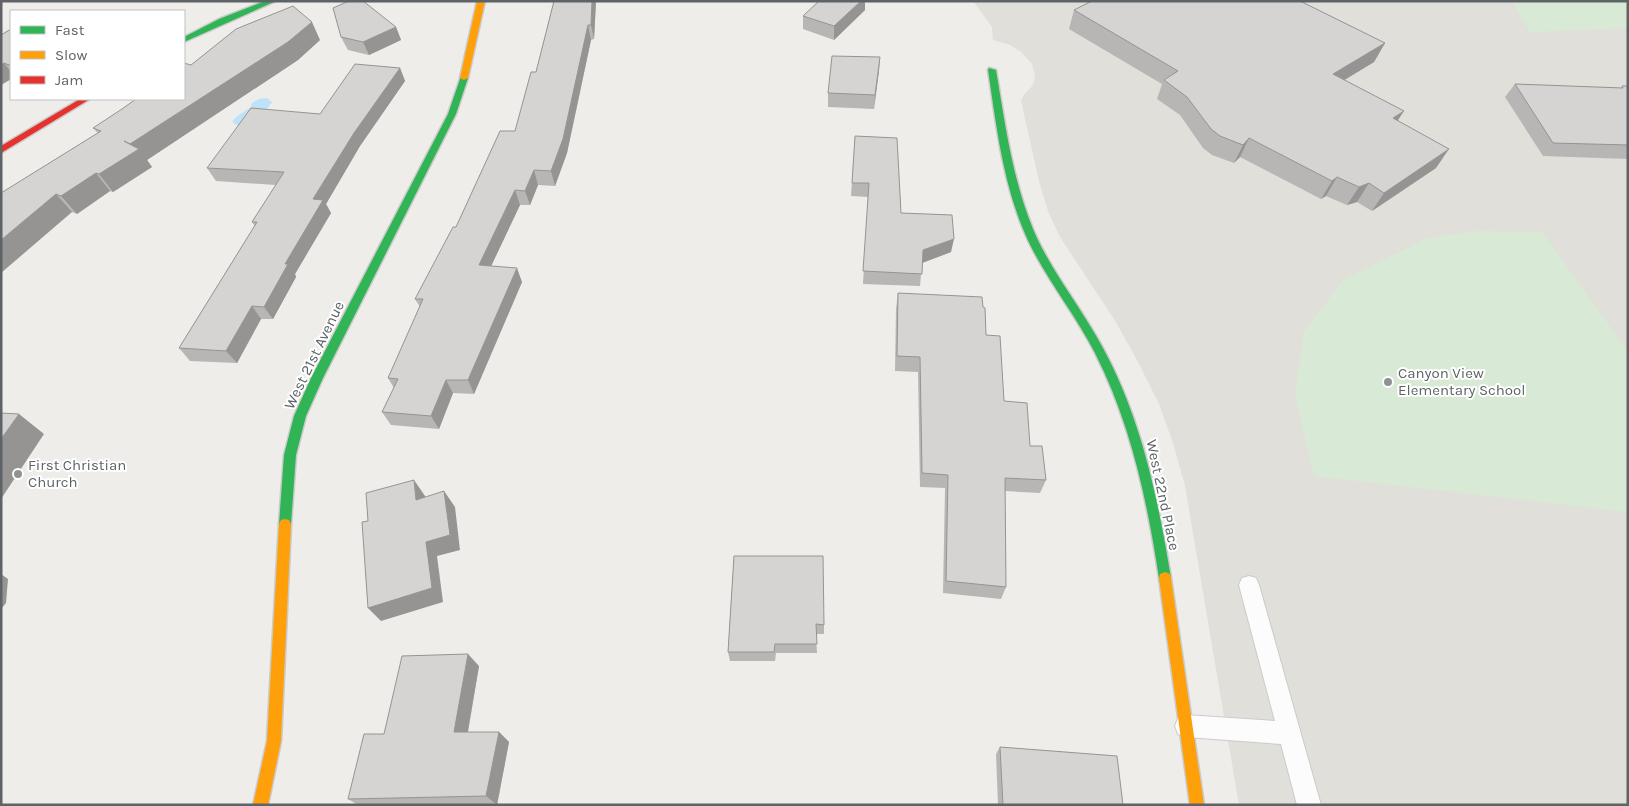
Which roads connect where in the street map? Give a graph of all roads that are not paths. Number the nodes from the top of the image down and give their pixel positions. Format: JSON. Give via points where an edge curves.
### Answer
{"nodes":[{"id":1,"x":272,"y":1,"type":"edge"},
{"id":2,"x":481,"y":1,"type":"edge"},
{"id":3,"x":185,"y":40,"type":"edge"},
{"id":4,"x":992,"y":70,"type":"dead end"},
{"id":5,"x":84,"y":100,"type":"edge"},
{"id":6,"x":1,"y":150,"type":"edge"},
{"id":7,"x":1249,"y":585,"type":"dead end"},
{"id":8,"x":1186,"y":726,"type":"junction"},
{"id":9,"x":1289,"y":733,"type":"junction"},
{"id":10,"x":260,"y":805,"type":"edge"},
{"id":11,"x":1197,"y":805,"type":"edge"},
{"id":12,"x":1309,"y":805,"type":"edge"}],
"edges":[{"from":1,"to":3,"type":"street"},
{"from":2,"to":10,"type":"street","name":"West 21st Avenue","via":[[464,85],[452,114],[300,416],[290,455],[286,498],[274,741]]},
{"from":4,"to":8,"type":"street","name":"West 22nd Place","via":[[1011,176],[1028,230],[1099,349],[1132,426],[1146,471]]},
{"from":5,"to":6,"type":"street"},
{"from":7,"to":9,"type":"lane"},
{"from":8,"to":9,"type":"lane"},
{"from":8,"to":11,"type":"street","name":"West 22nd Place"},
{"from":9,"to":12,"type":"lane"}]}
